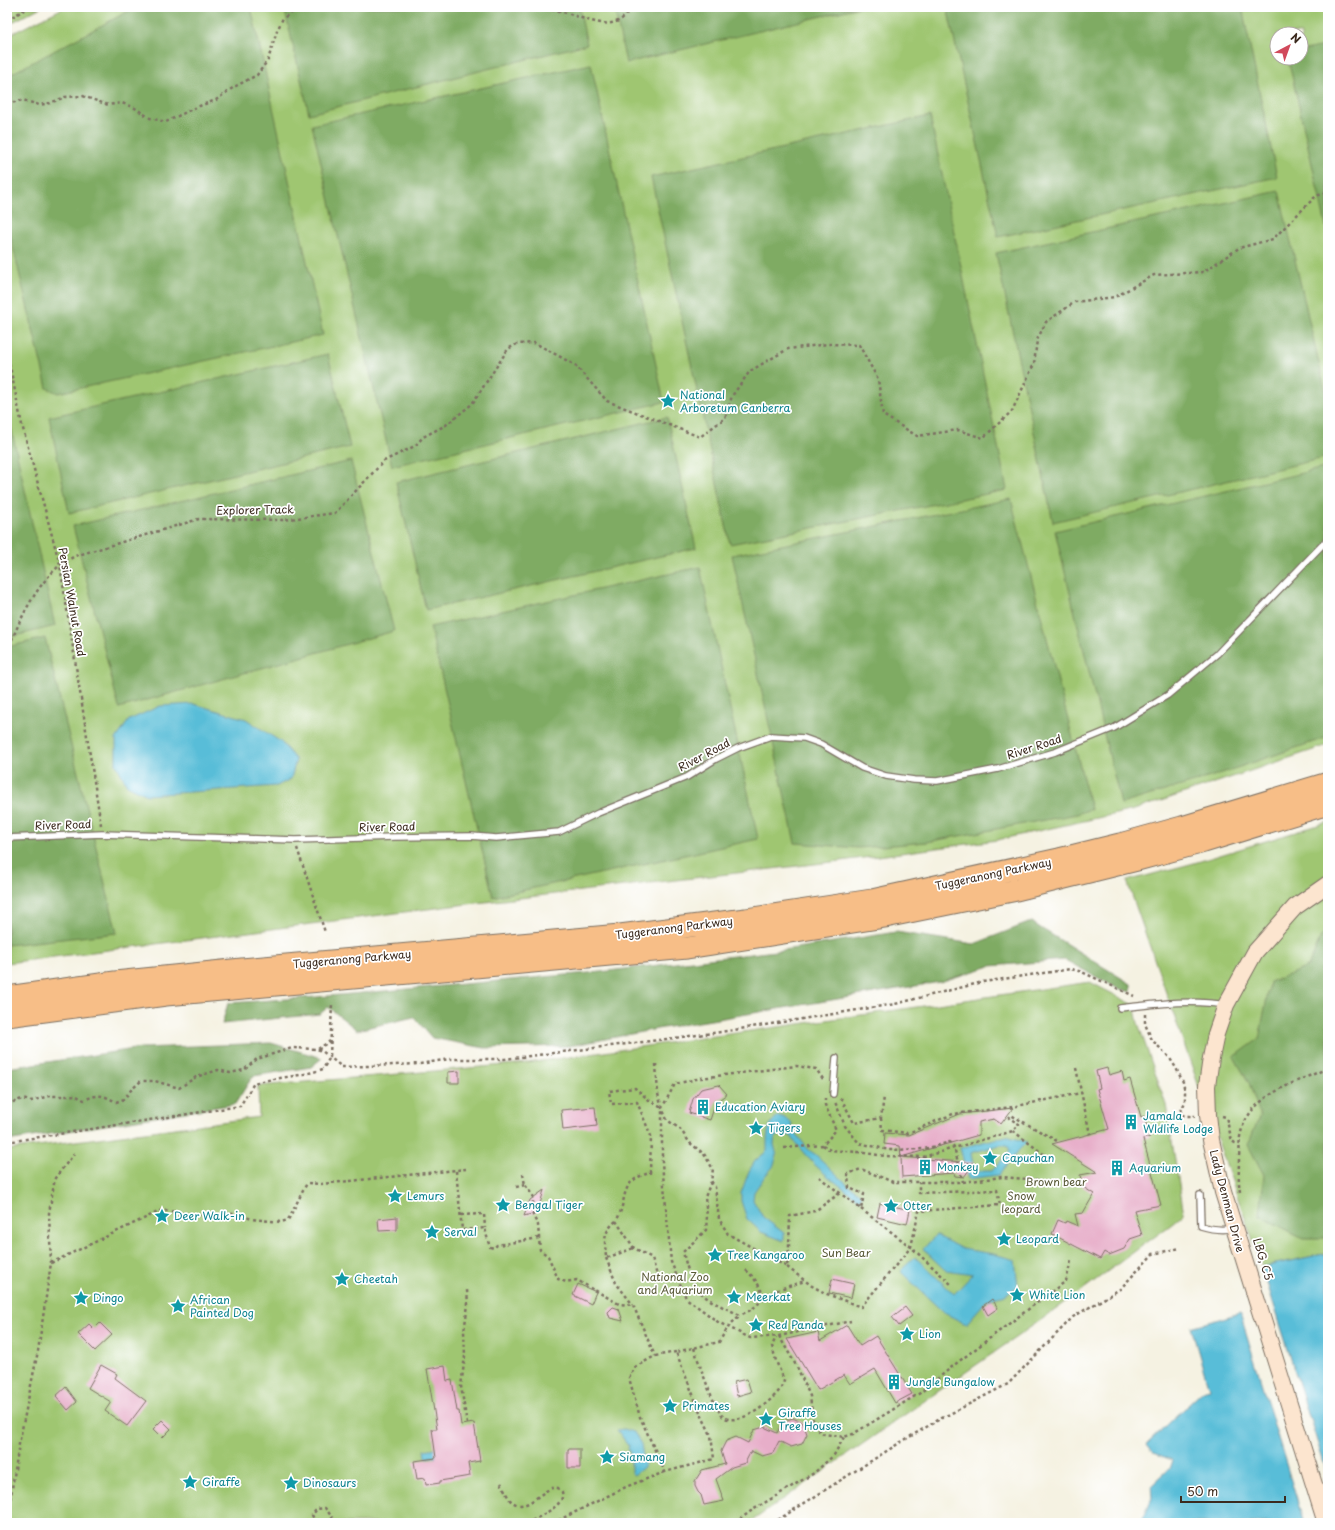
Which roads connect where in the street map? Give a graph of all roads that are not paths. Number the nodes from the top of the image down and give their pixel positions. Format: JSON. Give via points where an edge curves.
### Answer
{"nodes":[{"id":1,"x":1328,"y":539,"type":"edge"},
{"id":2,"x":1328,"y":783,"type":"edge"},
{"id":3,"x":1328,"y":804,"type":"edge"},
{"id":4,"x":7,"y":838,"type":"edge"},
{"id":5,"x":1328,"y":884,"type":"edge"},
{"id":6,"x":7,"y":997,"type":"edge"},
{"id":7,"x":1226,"y":1005,"type":"junction"},
{"id":8,"x":1120,"y":1008,"type":"dead end"},
{"id":9,"x":7,"y":1016,"type":"edge"},
{"id":10,"x":836,"y":1058,"type":"dead end"},
{"id":11,"x":833,"y":1094,"type":"road end"},
{"id":12,"x":1200,"y":1195,"type":"dead end"},
{"id":13,"x":1233,"y":1228,"type":"junction"},
{"id":14,"x":1326,"y":1523,"type":"edge"}],
"edges":[{"from":1,"to":4,"type":"lane","name":"River Road","via":[[1217,654],[1168,695],[1114,728],[1055,752],[998,769],[937,781],[886,776],[862,768],[821,744],[804,738],[771,736],[723,756],[687,777],[559,832],[496,838],[470,836],[295,840],[102,834]]},
{"from":2,"to":6,"type":"highway","name":"Tuggeranong Parkway","via":[[1112,846],[872,900],[620,935],[242,969],[115,982]]},
{"from":3,"to":9,"type":"highway","name":"Tuggeranong Parkway","via":[[1137,860],[1012,891],[885,917],[679,949],[166,995]]},
{"from":5,"to":7,"type":"street","name":"Lady Denman Drive","via":[[1296,907],[1255,952]]},
{"from":7,"to":8,"type":"lane","via":[[1208,1002],[1170,1002]]},
{"from":7,"to":13,"type":"street","name":"Lady Denman Drive","via":[[1216,1034],[1207,1086],[1211,1140]]},
{"from":10,"to":11,"type":"lane"},
{"from":12,"to":13,"type":"lane","via":[[1200,1226],[1211,1229]]},
{"from":13,"to":14,"type":"street","name":"Lady Denman Drive"}]}
